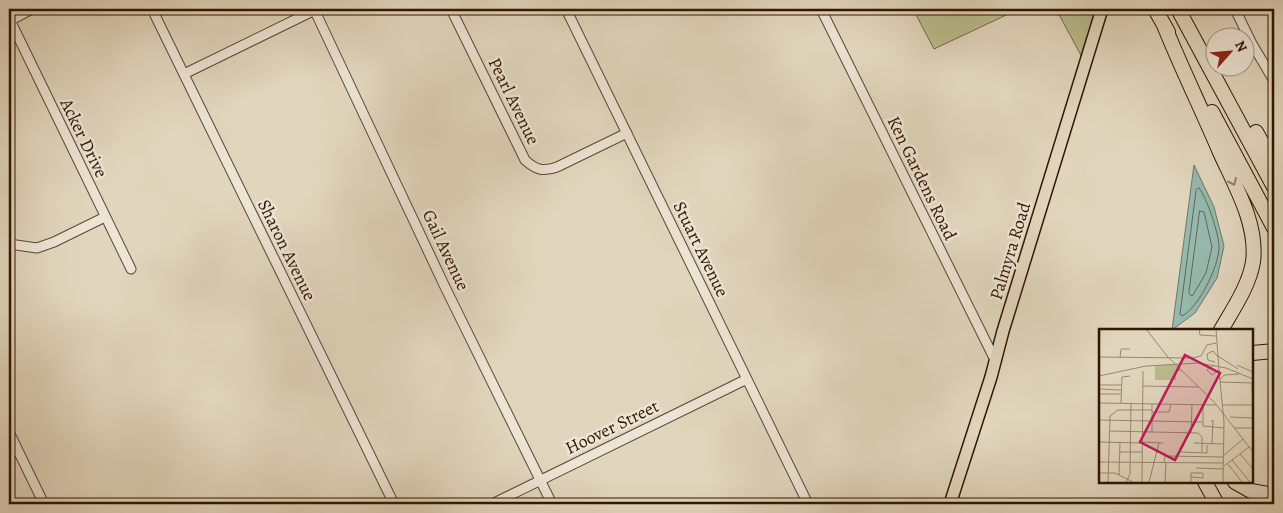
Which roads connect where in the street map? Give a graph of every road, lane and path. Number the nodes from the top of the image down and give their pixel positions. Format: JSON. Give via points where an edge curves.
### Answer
{"nodes":[{"id":1,"x":32,"y":9,"type":"edge"},
{"id":2,"x":152,"y":9,"type":"edge"},
{"id":3,"x":315,"y":9,"type":"edge"},
{"id":4,"x":451,"y":9,"type":"edge"},
{"id":5,"x":566,"y":9,"type":"edge"},
{"id":6,"x":821,"y":9,"type":"edge"},
{"id":7,"x":1102,"y":9,"type":"edge"},
{"id":8,"x":1155,"y":9,"type":"edge"},
{"id":9,"x":1178,"y":9,"type":"edge"},
{"id":10,"x":1186,"y":9,"type":"edge"},
{"id":11,"x":1235,"y":9,"type":"edge"},
{"id":12,"x":9,"y":21,"type":"edge"},
{"id":13,"x":1206,"y":44,"type":"edge"},
{"id":14,"x":184,"y":74,"type":"junction"},
{"id":15,"x":1224,"y":78,"type":"edge"},
{"id":16,"x":1274,"y":81,"type":"edge"},
{"id":17,"x":1241,"y":115,"type":"junction"},
{"id":18,"x":627,"y":133,"type":"junction"},
{"id":19,"x":1218,"y":135,"type":"junction"},
{"id":20,"x":1274,"y":164,"type":"edge"},
{"id":21,"x":1274,"y":186,"type":"edge"},
{"id":22,"x":105,"y":217,"type":"junction"},
{"id":23,"x":1274,"y":228,"type":"edge"},
{"id":24,"x":9,"y":244,"type":"edge"},
{"id":25,"x":131,"y":269,"type":"dead end"},
{"id":26,"x":1222,"y":329,"type":"edge"},
{"id":27,"x":1274,"y":351,"type":"edge"},
{"id":28,"x":1253,"y":353,"type":"edge"},
{"id":29,"x":995,"y":360,"type":"junction"},
{"id":30,"x":746,"y":379,"type":"junction"},
{"id":31,"x":9,"y":432,"type":"edge"},
{"id":32,"x":541,"y":481,"type":"junction"},
{"id":33,"x":1206,"y":483,"type":"edge"},
{"id":34,"x":1237,"y":483,"type":"edge"},
{"id":35,"x":1274,"y":495,"type":"edge"},
{"id":36,"x":44,"y":504,"type":"edge"},
{"id":37,"x":394,"y":504,"type":"edge"},
{"id":38,"x":492,"y":504,"type":"edge"},
{"id":39,"x":552,"y":504,"type":"edge"},
{"id":40,"x":808,"y":504,"type":"edge"},
{"id":41,"x":950,"y":504,"type":"edge"},
{"id":42,"x":1217,"y":504,"type":"edge"}],
"edges":[{"from":1,"to":12,"type":"street"},
{"from":2,"to":14,"type":"street","name":"Sharon Avenue"},
{"from":3,"to":14,"type":"street"},
{"from":3,"to":32,"type":"street","name":"Gail Avenue"},
{"from":4,"to":18,"type":"street","name":"Pearl Avenue","via":[[525,160],[535,168],[547,170],[558,167]]},
{"from":5,"to":18,"type":"street","name":"Stuart Avenue"},
{"from":6,"to":29,"type":"street","name":"Ken Gardens Road"},
{"from":7,"to":29,"type":"main road","name":"Palmyra Road"},
{"from":8,"to":19,"type":"highway"},
{"from":9,"to":17,"type":"highway"},
{"from":10,"to":13,"type":"highway"},
{"from":11,"to":16,"type":"street","via":[[1250,42]]},
{"from":12,"to":22,"type":"street","name":"Acker Drive"},
{"from":14,"to":37,"type":"street","name":"Sharon Avenue"},
{"from":15,"to":17,"type":"highway"},
{"from":17,"to":20,"type":"highway"},
{"from":17,"to":21,"type":"highway"},
{"from":18,"to":30,"type":"street","name":"Stuart Avenue"},
{"from":19,"to":23,"type":"highway"},
{"from":19,"to":26,"type":"highway","one_way":true,"via":[[1249,218],[1253,246],[1250,273]]},
{"from":22,"to":24,"type":"street","via":[[37,248]]},
{"from":22,"to":25,"type":"street","name":"Acker Drive"},
{"from":27,"to":28,"type":"highway"},
{"from":29,"to":41,"type":"main road","name":"Palmyra Road"},
{"from":30,"to":32,"type":"street","name":"Hoover Street"},
{"from":30,"to":40,"type":"street","name":"Stuart Avenue"},
{"from":31,"to":36,"type":"street"},
{"from":32,"to":38,"type":"street","name":"Hoover Street"},
{"from":32,"to":39,"type":"street","name":"Gail Avenue"},
{"from":33,"to":42,"type":"highway"},
{"from":34,"to":35,"type":"highway","via":[[1252,491]]}]}
